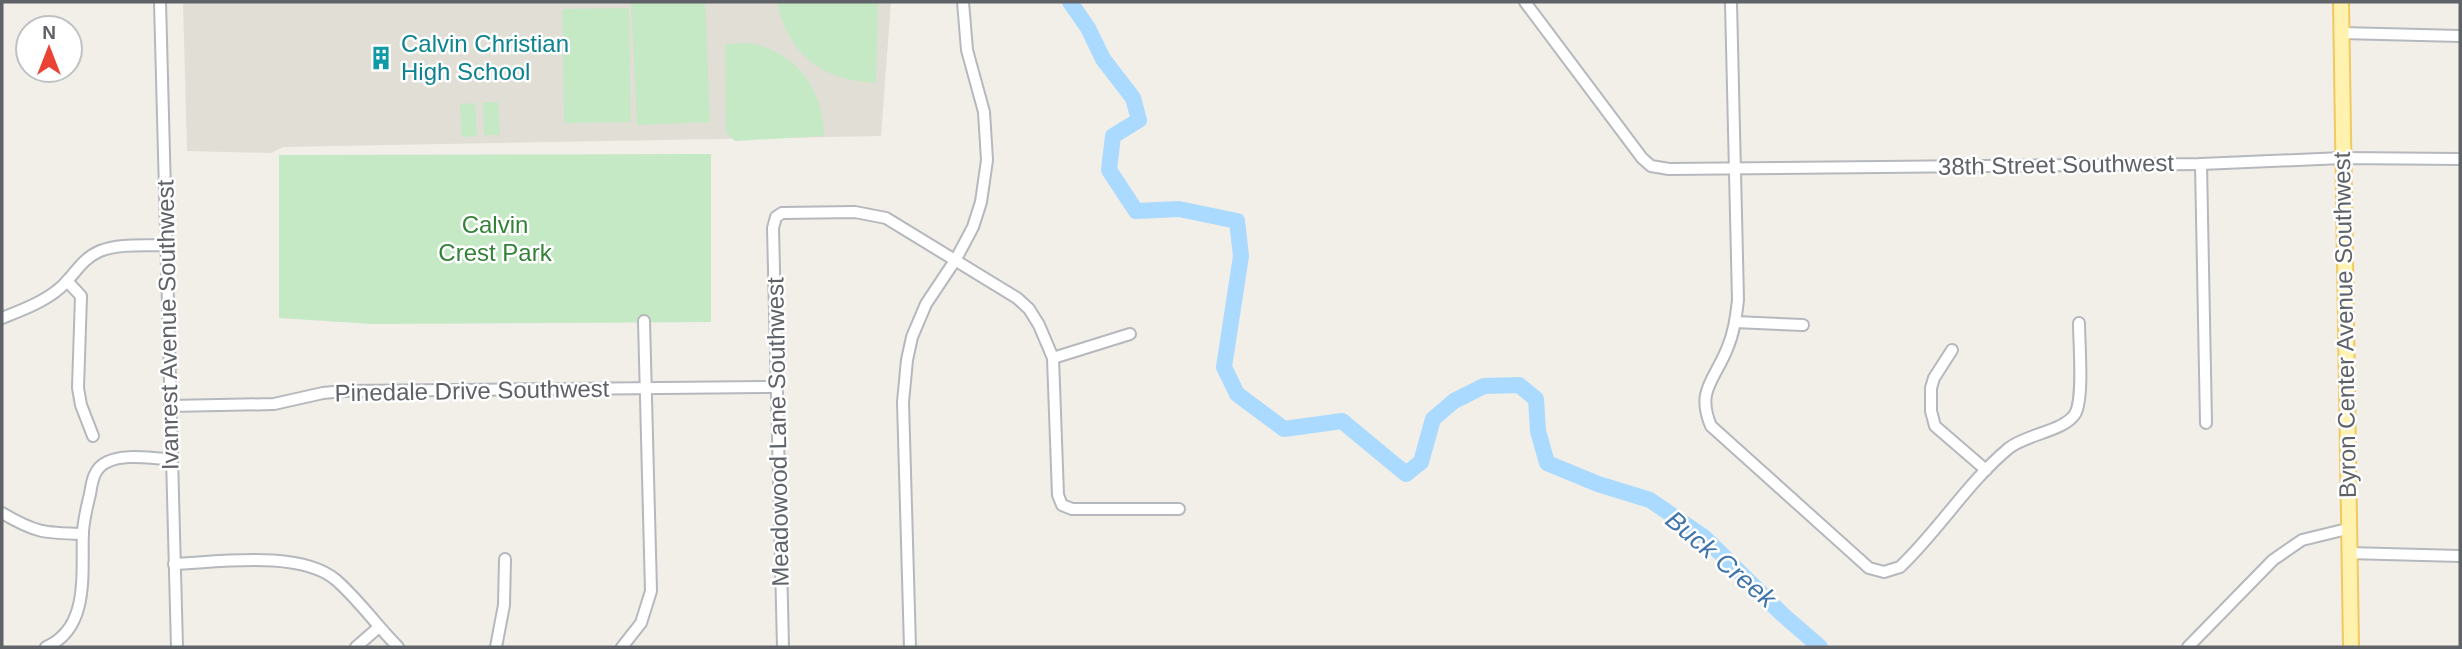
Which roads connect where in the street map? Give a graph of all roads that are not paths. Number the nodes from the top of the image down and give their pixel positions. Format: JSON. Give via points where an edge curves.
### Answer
{"nodes":[{"id":1,"x":160,"y":2,"type":"edge"},
{"id":2,"x":963,"y":2,"type":"edge"},
{"id":3,"x":1525,"y":2,"type":"edge"},
{"id":4,"x":1731,"y":2,"type":"edge"},
{"id":5,"x":2341,"y":2,"type":"edge"},
{"id":6,"x":2342,"y":33,"type":"junction"},
{"id":7,"x":2460,"y":36,"type":"edge"},
{"id":8,"x":2342,"y":158,"type":"junction"},
{"id":9,"x":2460,"y":159,"type":"edge"},
{"id":10,"x":2201,"y":164,"type":"junction"},
{"id":11,"x":1736,"y":169,"type":"junction"},
{"id":12,"x":166,"y":245,"type":"junction"},
{"id":13,"x":956,"y":259,"type":"junction"},
{"id":14,"x":67,"y":281,"type":"junction"},
{"id":15,"x":2,"y":318,"type":"edge"},
{"id":16,"x":644,"y":321,"type":"dead end"},
{"id":17,"x":1735,"y":322,"type":"junction"},
{"id":18,"x":2079,"y":323,"type":"dead end"},
{"id":19,"x":1803,"y":325,"type":"dead end"},
{"id":20,"x":1130,"y":334,"type":"dead end"},
{"id":21,"x":1952,"y":350,"type":"dead end"},
{"id":22,"x":1053,"y":358,"type":"junction"},
{"id":23,"x":775,"y":387,"type":"junction"},
{"id":24,"x":646,"y":388,"type":"junction"},
{"id":25,"x":170,"y":406,"type":"junction"},
{"id":26,"x":2206,"y":424,"type":"dead end"},
{"id":27,"x":93,"y":436,"type":"dead end"},
{"id":28,"x":171,"y":459,"type":"junction"},
{"id":29,"x":1986,"y":471,"type":"junction"},
{"id":30,"x":1179,"y":509,"type":"dead end"},
{"id":31,"x":2,"y":513,"type":"edge"},
{"id":32,"x":2347,"y":529,"type":"junction"},
{"id":33,"x":83,"y":534,"type":"junction"},
{"id":34,"x":2348,"y":553,"type":"junction"},
{"id":35,"x":2460,"y":556,"type":"edge"},
{"id":36,"x":505,"y":559,"type":"dead end"},
{"id":37,"x":174,"y":564,"type":"junction"},
{"id":38,"x":379,"y":627,"type":"junction"},
{"id":39,"x":46,"y":647,"type":"edge"},
{"id":40,"x":177,"y":647,"type":"edge"},
{"id":41,"x":356,"y":647,"type":"edge"},
{"id":42,"x":398,"y":647,"type":"edge"},
{"id":43,"x":496,"y":647,"type":"edge"},
{"id":44,"x":622,"y":647,"type":"edge"},
{"id":45,"x":783,"y":647,"type":"edge"},
{"id":46,"x":910,"y":647,"type":"edge"},
{"id":47,"x":2188,"y":647,"type":"edge"},
{"id":48,"x":2351,"y":647,"type":"edge"}],
"edges":[{"from":1,"to":12,"type":"street","name":"Ivanrest Avenue Southwest"},
{"from":2,"to":13,"type":"street","via":[[988,151],[981,202]]},
{"from":3,"to":11,"type":"street","name":"38th Street Southwest","via":[[1651,166]]},
{"from":4,"to":11,"type":"street"},
{"from":5,"to":6,"type":"main road","name":"Byron Center Avenue Southwest"},
{"from":6,"to":7,"type":"street"},
{"from":6,"to":8,"type":"main road","name":"Byron Center Avenue Southwest"},
{"from":8,"to":9,"type":"street","name":"38th Street Southwest"},
{"from":8,"to":10,"type":"street","name":"38th Street Southwest"},
{"from":8,"to":32,"type":"main road","name":"Byron Center Avenue Southwest"},
{"from":10,"to":11,"type":"street","name":"38th Street Southwest"},
{"from":10,"to":26,"type":"street"},
{"from":11,"to":17,"type":"street"},
{"from":12,"to":14,"type":"street","via":[[102,250],[82,262]]},
{"from":12,"to":25,"type":"street","name":"Ivanrest Avenue Southwest"},
{"from":13,"to":22,"type":"street","via":[[1023,303],[1039,325]]},
{"from":13,"to":23,"type":"street","name":"Meadowood Lane Southwest","via":[[876,215],[786,213],[776,218]]},
{"from":13,"to":46,"type":"street","via":[[922,313],[905,371]]},
{"from":14,"to":15,"type":"street","via":[[41,301]]},
{"from":14,"to":27,"type":"street","via":[[82,300],[78,388]]},
{"from":16,"to":24,"type":"street"},
{"from":17,"to":19,"type":"street"},
{"from":17,"to":29,"type":"street","via":[[1705,396],[1704,409],[1711,426],[1869,568],[1884,572],[1900,567]]},
{"from":18,"to":29,"type":"street","via":[[2077,412],[2057,428],[2012,446]]},
{"from":20,"to":22,"type":"street"},
{"from":21,"to":29,"type":"street","via":[[1931,388],[1935,426]]},
{"from":22,"to":30,"type":"street","via":[[1062,505],[1072,509]]},
{"from":23,"to":24,"type":"street","name":"Pinedale Drive Southwest"},
{"from":23,"to":45,"type":"street","name":"Meadowood Lane Southwest"},
{"from":24,"to":25,"type":"street","name":"Pinedale Drive Southwest","via":[[337,391],[284,403]]},
{"from":24,"to":44,"type":"street","via":[[651,591],[644,616]]},
{"from":25,"to":28,"type":"street","name":"Ivanrest Avenue Southwest"},
{"from":28,"to":33,"type":"street","via":[[119,458],[102,464],[94,477]]},
{"from":28,"to":37,"type":"street","name":"Ivanrest Avenue Southwest"},
{"from":31,"to":33,"type":"street","via":[[43,533]]},
{"from":32,"to":34,"type":"main road","name":"Byron Center Avenue Southwest"},
{"from":32,"to":47,"type":"street","via":[[2302,540],[2273,560]]},
{"from":33,"to":39,"type":"street","via":[[77,613],[63,636]]},
{"from":34,"to":35,"type":"street"},
{"from":34,"to":48,"type":"main road","name":"Byron Center Avenue Southwest"},
{"from":36,"to":43,"type":"street","via":[[504,605]]},
{"from":37,"to":38,"type":"street","via":[[282,560],[312,566],[336,580]]},
{"from":37,"to":40,"type":"street","name":"Ivanrest Avenue Southwest"},
{"from":38,"to":41,"type":"street"},
{"from":38,"to":42,"type":"street"}]}
